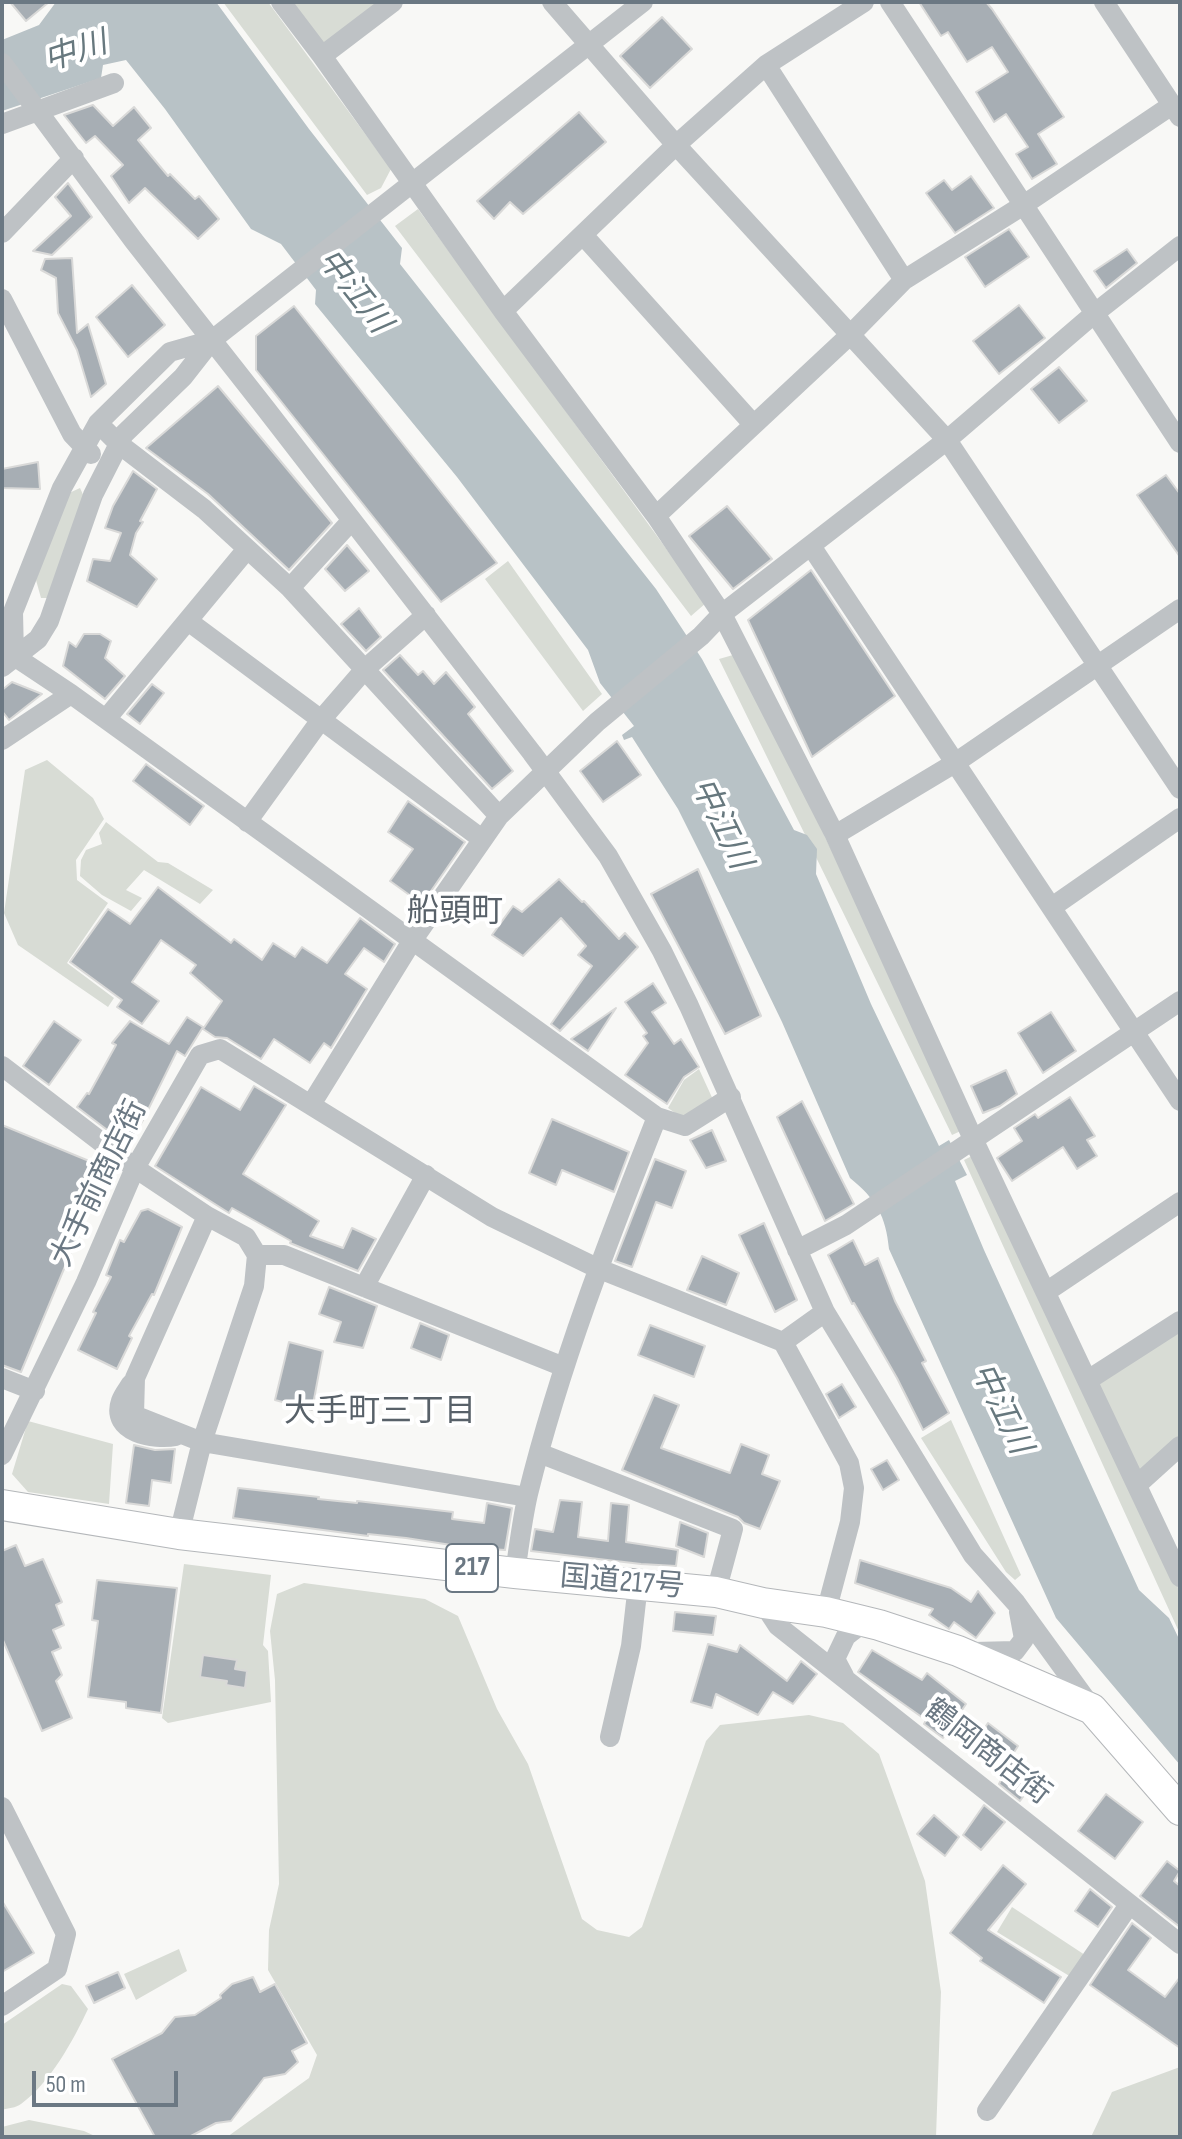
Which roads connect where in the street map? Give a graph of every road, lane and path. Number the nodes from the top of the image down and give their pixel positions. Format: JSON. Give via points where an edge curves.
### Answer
{"nodes":[{"id":1,"x":281,"y":2,"type":"edge"},
{"id":2,"x":393,"y":2,"type":"edge"},
{"id":3,"x":552,"y":2,"type":"edge"},
{"id":4,"x":643,"y":2,"type":"edge"},
{"id":5,"x":864,"y":2,"type":"edge"},
{"id":6,"x":890,"y":2,"type":"edge"},
{"id":7,"x":1104,"y":2,"type":"edge"},
{"id":8,"x":588,"y":46,"type":"junction"},
{"id":9,"x":322,"y":56,"type":"junction"},
{"id":10,"x":2,"y":63,"type":"edge"},
{"id":11,"x":766,"y":65,"type":"junction"},
{"id":12,"x":114,"y":83,"type":"dead end"},
{"id":13,"x":34,"y":107,"type":"junction"},
{"id":14,"x":1176,"y":111,"type":"edge"},
{"id":15,"x":2,"y":124,"type":"edge"},
{"id":16,"x":676,"y":145,"type":"junction"},
{"id":17,"x":74,"y":158,"type":"junction"},
{"id":18,"x":411,"y":183,"type":"junction"},
{"id":19,"x":1022,"y":206,"type":"junction"},
{"id":20,"x":2,"y":233,"type":"edge"},
{"id":21,"x":583,"y":235,"type":"junction"},
{"id":22,"x":1180,"y":246,"type":"edge"},
{"id":23,"x":904,"y":280,"type":"junction"},
{"id":24,"x":2,"y":299,"type":"edge"},
{"id":25,"x":503,"y":311,"type":"junction"},
{"id":26,"x":1095,"y":313,"type":"junction"},
{"id":27,"x":851,"y":334,"type":"junction"},
{"id":28,"x":212,"y":340,"type":"junction"},
{"id":29,"x":98,"y":423,"type":"junction"},
{"id":30,"x":753,"y":424,"type":"junction"},
{"id":31,"x":947,"y":440,"type":"junction"},
{"id":32,"x":1180,"y":443,"type":"edge"},
{"id":33,"x":119,"y":444,"type":"junction"},
{"id":34,"x":84,"y":448,"type":"junction"},
{"id":35,"x":107,"y":468,"type":"junction"},
{"id":36,"x":656,"y":516,"type":"junction"},
{"id":37,"x":352,"y":520,"type":"junction"},
{"id":38,"x":811,"y":546,"type":"junction"},
{"id":39,"x":247,"y":549,"type":"junction"},
{"id":40,"x":290,"y":588,"type":"junction"},
{"id":41,"x":1174,"y":613,"type":"edge"},
{"id":42,"x":722,"y":614,"type":"junction"},
{"id":43,"x":426,"y":615,"type":"junction"},
{"id":44,"x":188,"y":621,"type":"junction"},
{"id":45,"x":7,"y":622,"type":"edge"},
{"id":46,"x":1180,"y":635,"type":"edge"},
{"id":47,"x":38,"y":639,"type":"junction"},
{"id":48,"x":8,"y":662,"type":"edge"},
{"id":49,"x":1098,"y":665,"type":"junction"},
{"id":50,"x":365,"y":669,"type":"junction"},
{"id":51,"x":71,"y":694,"type":"junction"},
{"id":52,"x":106,"y":719,"type":"junction"},
{"id":53,"x":320,"y":721,"type":"junction"},
{"id":54,"x":2,"y":740,"type":"edge"},
{"id":55,"x":955,"y":763,"type":"junction"},
{"id":56,"x":545,"y":769,"type":"junction"},
{"id":57,"x":1180,"y":789,"type":"edge"},
{"id":58,"x":499,"y":816,"type":"junction"},
{"id":59,"x":1180,"y":818,"type":"edge"},
{"id":60,"x":247,"y":822,"type":"junction"},
{"id":61,"x":835,"y":835,"type":"junction"},
{"id":62,"x":482,"y":839,"type":"junction"},
{"id":63,"x":1052,"y":907,"type":"junction"},
{"id":64,"x":412,"y":941,"type":"junction"},
{"id":65,"x":1180,"y":1001,"type":"edge"},
{"id":66,"x":1134,"y":1030,"type":"junction"},
{"id":67,"x":2,"y":1066,"type":"edge"},
{"id":68,"x":731,"y":1097,"type":"junction"},
{"id":69,"x":1180,"y":1101,"type":"edge"},
{"id":70,"x":312,"y":1103,"type":"junction"},
{"id":71,"x":657,"y":1117,"type":"junction"},
{"id":72,"x":968,"y":1145,"type":"junction"},
{"id":73,"x":135,"y":1168,"type":"junction"},
{"id":74,"x":426,"y":1175,"type":"junction"},
{"id":75,"x":1180,"y":1202,"type":"edge"},
{"id":76,"x":207,"y":1216,"type":"junction"},
{"id":77,"x":797,"y":1250,"type":"junction"},
{"id":78,"x":257,"y":1255,"type":"junction"},
{"id":79,"x":597,"y":1268,"type":"junction"},
{"id":80,"x":364,"y":1287,"type":"junction"},
{"id":81,"x":1046,"y":1292,"type":"junction"},
{"id":82,"x":825,"y":1312,"type":"junction"},
{"id":83,"x":1180,"y":1321,"type":"edge"},
{"id":84,"x":783,"y":1342,"type":"junction"},
{"id":85,"x":564,"y":1367,"type":"junction"},
{"id":86,"x":2,"y":1378,"type":"edge"},
{"id":87,"x":1088,"y":1380,"type":"junction"},
{"id":88,"x":35,"y":1391,"type":"junction"},
{"id":89,"x":193,"y":1438,"type":"junction"},
{"id":90,"x":1180,"y":1446,"type":"edge"},
{"id":91,"x":539,"y":1453,"type":"junction"},
{"id":92,"x":2,"y":1455,"type":"edge"},
{"id":93,"x":1138,"y":1484,"type":"junction"},
{"id":94,"x":527,"y":1497,"type":"junction"},
{"id":95,"x":2,"y":1505,"type":"edge"},
{"id":96,"x":179,"y":1534,"type":"junction"},
{"id":97,"x":515,"y":1573,"type":"junction"},
{"id":98,"x":1180,"y":1577,"type":"edge"},
{"id":99,"x":638,"y":1584,"type":"junction"},
{"id":100,"x":716,"y":1592,"type":"junction"},
{"id":101,"x":763,"y":1603,"type":"junction"},
{"id":102,"x":1016,"y":1603,"type":"junction"},
{"id":103,"x":826,"y":1612,"type":"junction"},
{"id":104,"x":879,"y":1625,"type":"junction"},
{"id":105,"x":958,"y":1651,"type":"junction"},
{"id":106,"x":846,"y":1680,"type":"junction"},
{"id":107,"x":1092,"y":1709,"type":"junction"},
{"id":108,"x":610,"y":1737,"type":"dead end"},
{"id":109,"x":2,"y":1807,"type":"edge"},
{"id":110,"x":1180,"y":1810,"type":"edge"},
{"id":111,"x":1129,"y":1905,"type":"junction"},
{"id":112,"x":1180,"y":1944,"type":"edge"},
{"id":113,"x":2,"y":2006,"type":"edge"},
{"id":114,"x":987,"y":2111,"type":"dead end"}],
"edges":[{"from":1,"to":9,"type":"street"},
{"from":2,"to":9,"type":"street"},
{"from":3,"to":8,"type":"street"},
{"from":4,"to":8,"type":"street"},
{"from":5,"to":11,"type":"street"},
{"from":6,"to":19,"type":"street"},
{"from":7,"to":14,"type":"street"},
{"from":8,"to":16,"type":"street"},
{"from":8,"to":18,"type":"street"},
{"from":9,"to":18,"type":"street"},
{"from":10,"to":13,"type":"street"},
{"from":11,"to":16,"type":"street"},
{"from":11,"to":23,"type":"street"},
{"from":12,"to":13,"type":"street"},
{"from":13,"to":15,"type":"street"},
{"from":13,"to":17,"type":"street"},
{"from":14,"to":19,"type":"street"},
{"from":16,"to":21,"type":"street"},
{"from":16,"to":27,"type":"street"},
{"from":17,"to":20,"type":"street"},
{"from":17,"to":28,"type":"street"},
{"from":18,"to":25,"type":"street"},
{"from":18,"to":28,"type":"street"},
{"from":19,"to":23,"type":"street"},
{"from":19,"to":26,"type":"street"},
{"from":21,"to":25,"type":"street"},
{"from":21,"to":30,"type":"street"},
{"from":22,"to":26,"type":"street"},
{"from":23,"to":27,"type":"street"},
{"from":24,"to":34,"type":"street"},
{"from":25,"to":36,"type":"street"},
{"from":26,"to":31,"type":"street"},
{"from":26,"to":32,"type":"street"},
{"from":27,"to":30,"type":"street"},
{"from":27,"to":31,"type":"street"},
{"from":28,"to":29,"type":"street","via":[[170,352]]},
{"from":28,"to":33,"type":"street"},
{"from":28,"to":37,"type":"street"},
{"from":29,"to":33,"type":"street"},
{"from":29,"to":34,"type":"street"},
{"from":30,"to":36,"type":"street"},
{"from":31,"to":38,"type":"street"},
{"from":31,"to":49,"type":"street"},
{"from":33,"to":35,"type":"street"},
{"from":33,"to":39,"type":"street"},
{"from":34,"to":35,"type":"street"},
{"from":34,"to":45,"type":"street"},
{"from":35,"to":47,"type":"street"},
{"from":36,"to":42,"type":"street"},
{"from":37,"to":40,"type":"street"},
{"from":37,"to":43,"type":"street"},
{"from":38,"to":42,"type":"street"},
{"from":38,"to":55,"type":"street"},
{"from":39,"to":40,"type":"street"},
{"from":39,"to":44,"type":"street"},
{"from":40,"to":50,"type":"street"},
{"from":41,"to":46,"type":"street"},
{"from":41,"to":49,"type":"street"},
{"from":42,"to":56,"type":"street"},
{"from":42,"to":61,"type":"street"},
{"from":43,"to":50,"type":"street"},
{"from":43,"to":56,"type":"street"},
{"from":44,"to":52,"type":"street"},
{"from":44,"to":53,"type":"street"},
{"from":45,"to":47,"type":"street"},
{"from":45,"to":48,"type":"street"},
{"from":47,"to":48,"type":"street"},
{"from":48,"to":51,"type":"street"},
{"from":49,"to":55,"type":"street"},
{"from":49,"to":57,"type":"street"},
{"from":50,"to":53,"type":"street"},
{"from":50,"to":58,"type":"street"},
{"from":51,"to":52,"type":"street"},
{"from":51,"to":54,"type":"street"},
{"from":52,"to":60,"type":"street"},
{"from":53,"to":60,"type":"street"},
{"from":53,"to":62,"type":"street"},
{"from":55,"to":61,"type":"street"},
{"from":55,"to":63,"type":"street"},
{"from":56,"to":58,"type":"street"},
{"from":56,"to":68,"type":"street","via":[[608,856],[662,951]]},
{"from":58,"to":62,"type":"street"},
{"from":59,"to":63,"type":"street"},
{"from":60,"to":64,"type":"street"},
{"from":61,"to":72,"type":"street"},
{"from":62,"to":64,"type":"street"},
{"from":63,"to":66,"type":"street"},
{"from":64,"to":70,"type":"street"},
{"from":64,"to":71,"type":"street"},
{"from":65,"to":66,"type":"street"},
{"from":66,"to":69,"type":"street"},
{"from":66,"to":72,"type":"street"},
{"from":67,"to":73,"type":"street"},
{"from":68,"to":71,"type":"street","via":[[685,1126]]},
{"from":68,"to":77,"type":"street"},
{"from":70,"to":73,"type":"street","name":"大手前商店街","via":[[220,1049],[200,1055]]},
{"from":70,"to":74,"type":"street","name":"大手前商店街"},
{"from":71,"to":79,"type":"street"},
{"from":72,"to":77,"type":"street","via":[[846,1225]]},
{"from":72,"to":81,"type":"street"},
{"from":73,"to":76,"type":"street"},
{"from":73,"to":88,"type":"street","name":"大手前商店街"},
{"from":74,"to":79,"type":"street","name":"大手前商店街","via":[[492,1217]]},
{"from":74,"to":80,"type":"street"},
{"from":75,"to":81,"type":"street"},
{"from":76,"to":78,"type":"street","via":[[246,1237]]},
{"from":76,"to":89,"type":"street","via":[[135,1378],[134,1415]]},
{"from":77,"to":82,"type":"street"},
{"from":78,"to":80,"type":"street","via":[[284,1255]]},
{"from":78,"to":89,"type":"street","via":[[254,1286]]},
{"from":79,"to":84,"type":"street","name":"大手前商店街"},
{"from":79,"to":85,"type":"street"},
{"from":80,"to":85,"type":"street"},
{"from":81,"to":87,"type":"street"},
{"from":82,"to":84,"type":"street"},
{"from":82,"to":102,"type":"street","via":[[973,1555]]},
{"from":83,"to":87,"type":"street"},
{"from":84,"to":103,"type":"street","via":[[849,1463],[854,1488]]},
{"from":85,"to":91,"type":"street"},
{"from":86,"to":88,"type":"street"},
{"from":87,"to":93,"type":"street"},
{"from":88,"to":92,"type":"street","name":"大手前商店街"},
{"from":89,"to":94,"type":"street"},
{"from":89,"to":96,"type":"street"},
{"from":90,"to":93,"type":"street"},
{"from":91,"to":94,"type":"street"},
{"from":91,"to":100,"type":"street","via":[[733,1529]]},
{"from":93,"to":98,"type":"street"},
{"from":94,"to":97,"type":"street"},
{"from":95,"to":96,"type":"highway","name":"国道217号","number":"217"},
{"from":96,"to":97,"type":"highway","name":"国道217号","number":"217"},
{"from":97,"to":99,"type":"highway","name":"国道217号","number":"217"},
{"from":99,"to":100,"type":"highway","name":"国道217号","number":"217"},
{"from":99,"to":108,"type":"street","via":[[631,1646]]},
{"from":100,"to":101,"type":"highway","name":"国道217号","number":"217"},
{"from":101,"to":103,"type":"highway","name":"国道217号","number":"217"},
{"from":101,"to":106,"type":"street","name":"鶴岡商店街","via":[[778,1626]]},
{"from":102,"to":105,"type":"street","via":[[1024,1639],[1015,1651]]},
{"from":102,"to":107,"type":"street"},
{"from":103,"to":104,"type":"highway","name":"国道217号","number":"217"},
{"from":104,"to":105,"type":"highway","name":"国道217号","number":"217"},
{"from":104,"to":106,"type":"street","via":[[859,1626],[838,1647],[835,1659]]},
{"from":105,"to":107,"type":"highway","name":"国道217号","number":"217"},
{"from":106,"to":111,"type":"street","name":"鶴岡商店街"},
{"from":107,"to":110,"type":"highway","name":"国道217号","number":"217"},
{"from":109,"to":113,"type":"street","via":[[66,1934],[57,1969]]},
{"from":111,"to":112,"type":"street","name":"鶴岡商店街"},
{"from":111,"to":114,"type":"street"}]}
